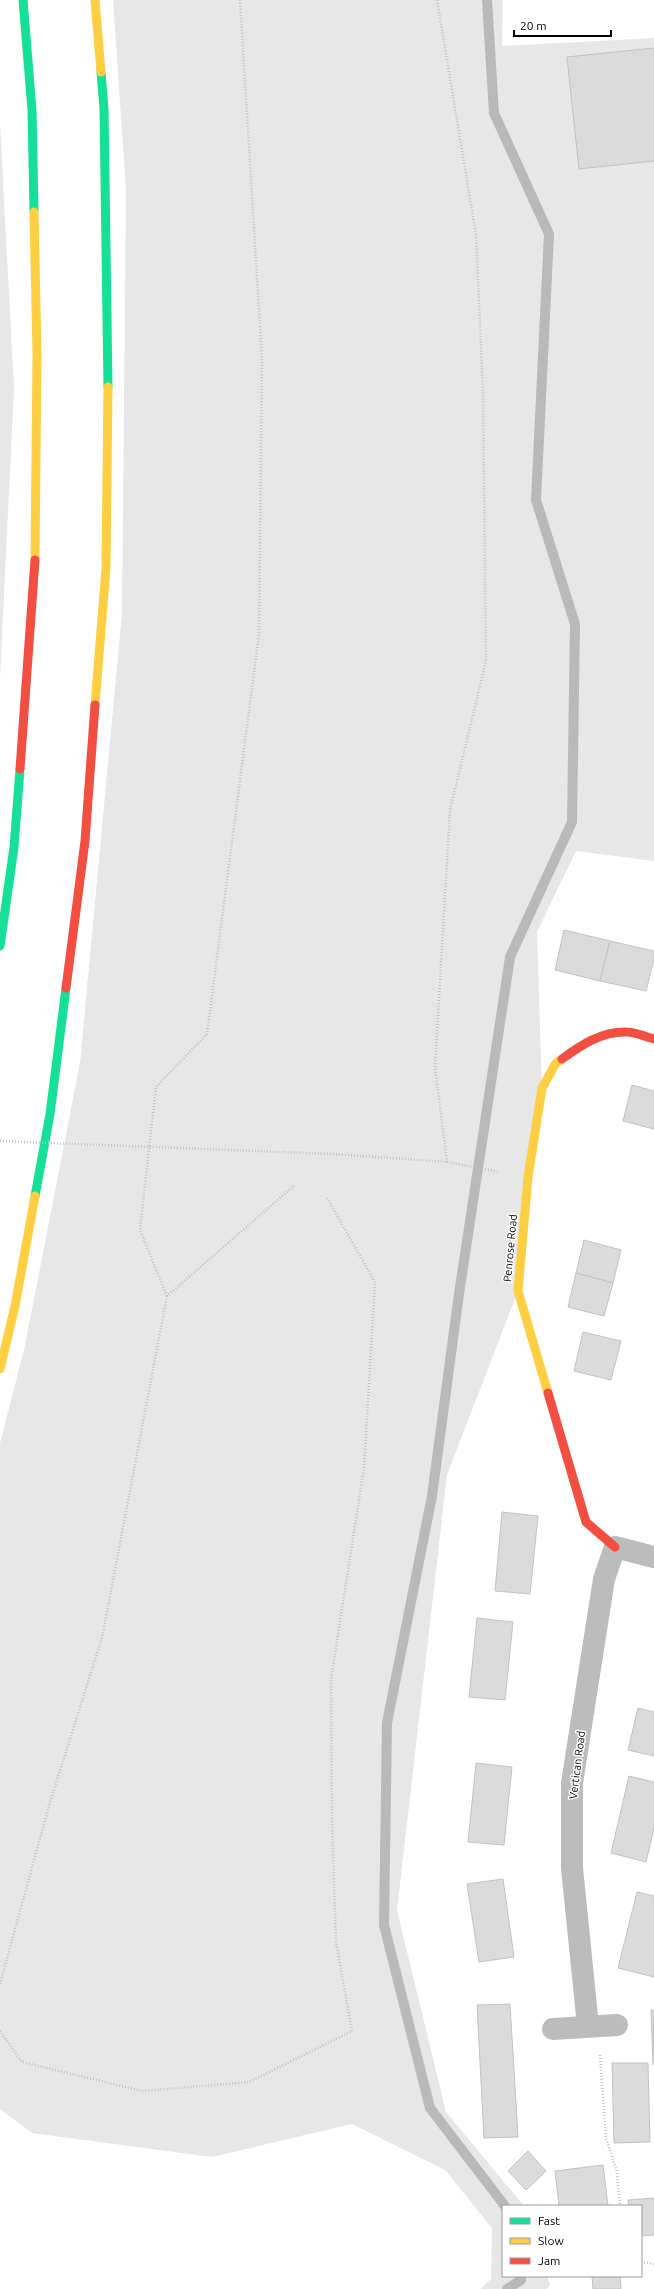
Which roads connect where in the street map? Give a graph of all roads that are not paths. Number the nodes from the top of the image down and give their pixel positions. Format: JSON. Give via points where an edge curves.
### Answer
{"nodes":[{"id":1,"x":23,"y":0,"type":"edge"},
{"id":2,"x":95,"y":0,"type":"edge"},
{"id":3,"x":0,"y":946,"type":"edge"},
{"id":4,"x":654,"y":1039,"type":"edge"},
{"id":5,"x":0,"y":1368,"type":"edge"},
{"id":6,"x":615,"y":1547,"type":"junction"},
{"id":7,"x":654,"y":1557,"type":"edge"},
{"id":8,"x":617,"y":2025,"type":"dead end"},
{"id":9,"x":588,"y":2026,"type":"junction"},
{"id":10,"x":553,"y":2029,"type":"dead end"}],
"edges":[{"from":1,"to":3,"type":"main road","via":[[32,110],[36,315],[35,567],[14,847]]},
{"from":2,"to":5,"type":"main road","via":[[104,109],[108,350],[106,568],[85,841],[51,1106],[15,1306]]},
{"from":4,"to":6,"type":"main road","name":"Penrose Road","via":[[627,1032],[597,1037],[579,1046],[556,1064],[542,1088],[528,1177],[518,1291],[586,1522]]},
{"from":6,"to":7,"type":"street"},
{"from":6,"to":9,"type":"street","name":"Vertican Road","via":[[604,1579],[572,1783],[572,1868]]},
{"from":8,"to":9,"type":"street"},
{"from":9,"to":10,"type":"street"}]}
